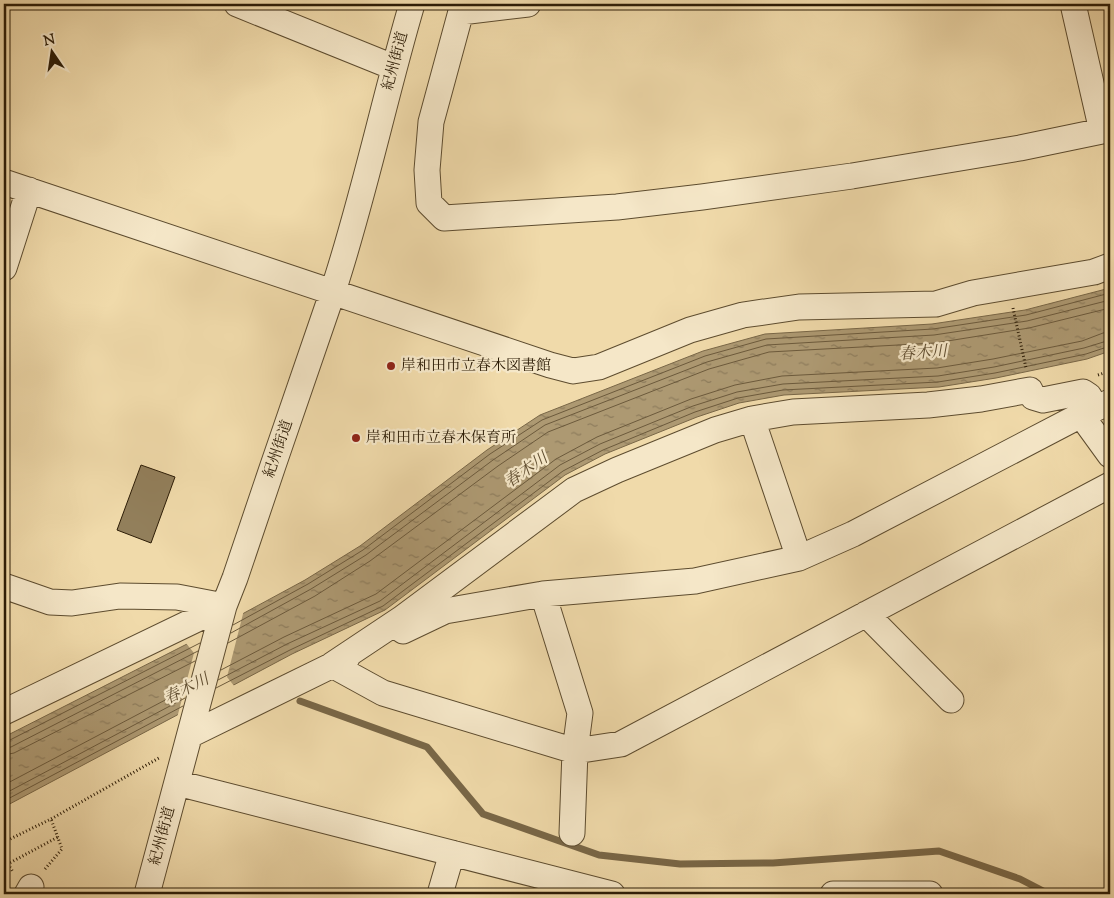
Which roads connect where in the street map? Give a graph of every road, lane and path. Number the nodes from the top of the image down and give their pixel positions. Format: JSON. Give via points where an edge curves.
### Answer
{"nodes":[{"id":1,"x":237,"y":4,"type":"edge"},
{"id":2,"x":412,"y":4,"type":"edge"},
{"id":3,"x":528,"y":4,"type":"edge"},
{"id":4,"x":1073,"y":4,"type":"edge"},
{"id":5,"x":462,"y":8,"type":"edge"},
{"id":6,"x":393,"y":67,"type":"junction"},
{"id":7,"x":4,"y":182,"type":"edge"},
{"id":8,"x":29,"y":190,"type":"junction"},
{"id":9,"x":1110,"y":266,"type":"edge"},
{"id":10,"x":4,"y":268,"type":"edge"},
{"id":11,"x":333,"y":291,"type":"junction"},
{"id":12,"x":1013,"y":307,"type":"dead end"},
{"id":13,"x":1030,"y":390,"type":"junction"},
{"id":14,"x":1096,"y":409,"type":"edge"},
{"id":15,"x":752,"y":419,"type":"junction"},
{"id":16,"x":1110,"y":455,"type":"edge"},
{"id":17,"x":1110,"y":485,"type":"edge"},
{"id":18,"x":799,"y":558,"type":"junction"},
{"id":19,"x":4,"y":586,"type":"edge"},
{"id":20,"x":544,"y":594,"type":"junction"},
{"id":21,"x":223,"y":610,"type":"junction"},
{"id":22,"x":866,"y":614,"type":"junction"},
{"id":23,"x":332,"y":665,"type":"junction"},
{"id":24,"x":951,"y":700,"type":"dead end"},
{"id":25,"x":4,"y":712,"type":"edge"},
{"id":26,"x":190,"y":734,"type":"junction"},
{"id":27,"x":574,"y":751,"type":"junction"},
{"id":28,"x":177,"y":783,"type":"junction"},
{"id":29,"x":51,"y":819,"type":"junction"},
{"id":30,"x":572,"y":833,"type":"dead end"},
{"id":31,"x":58,"y":837,"type":"junction"},
{"id":32,"x":4,"y":842,"type":"edge"},
{"id":33,"x":452,"y":853,"type":"junction"},
{"id":34,"x":6,"y":865,"type":"edge"},
{"id":35,"x":533,"y":884,"type":"edge"},
{"id":36,"x":29,"y":891,"type":"edge"},
{"id":37,"x":148,"y":892,"type":"edge"},
{"id":38,"x":440,"y":894,"type":"edge"},
{"id":39,"x":612,"y":894,"type":"edge"},
{"id":40,"x":833,"y":894,"type":"edge"},
{"id":41,"x":930,"y":894,"type":"edge"}],
"edges":[{"from":1,"to":6,"type":"street"},
{"from":2,"to":6,"type":"street","name":"紀州街道"},
{"from":3,"to":5,"type":"street"},
{"from":4,"to":5,"type":"street","via":[[1102,131],[852,176],[702,197],[444,218],[429,203],[430,131]]},
{"from":6,"to":11,"type":"street","name":"紀州街道","via":[[371,160]]},
{"from":7,"to":8,"type":"street"},
{"from":8,"to":10,"type":"street"},
{"from":8,"to":11,"type":"street"},
{"from":9,"to":11,"type":"street","via":[[1094,272],[973,293],[936,304],[799,307],[744,315],[690,330],[599,367],[573,371]]},
{"from":11,"to":21,"type":"street","name":"紀州街道"},
{"from":12,"to":13,"type":"path"},
{"from":13,"to":14,"type":"street","via":[[1033,397],[1043,400],[1082,392],[1089,396]]},
{"from":13,"to":15,"type":"street","via":[[928,405],[793,412]]},
{"from":14,"to":16,"type":"street"},
{"from":14,"to":18,"type":"street","via":[[853,534]]},
{"from":15,"to":18,"type":"street"},
{"from":15,"to":23,"type":"street","via":[[706,434],[574,490],[401,619]]},
{"from":17,"to":22,"type":"street"},
{"from":18,"to":20,"type":"street","via":[[695,581]]},
{"from":19,"to":21,"type":"street","via":[[50,602],[72,603],[120,596],[177,597]]},
{"from":20,"to":23,"type":"street","via":[[445,611]]},
{"from":20,"to":27,"type":"street","via":[[580,713]]},
{"from":21,"to":25,"type":"street"},
{"from":21,"to":26,"type":"street","name":"紀州街道"},
{"from":22,"to":24,"type":"street"},
{"from":22,"to":27,"type":"street","via":[[621,744]]},
{"from":23,"to":26,"type":"street"},
{"from":23,"to":27,"type":"street","via":[[383,693]]},
{"from":26,"to":28,"type":"street","name":"紀州街道"},
{"from":26,"to":29,"type":"path"},
{"from":27,"to":30,"type":"street"},
{"from":28,"to":33,"type":"street"},
{"from":28,"to":37,"type":"street","name":"紀州街道"},
{"from":29,"to":31,"type":"path"},
{"from":29,"to":32,"type":"path"},
{"from":31,"to":34,"type":"path"},
{"from":31,"to":36,"type":"path","via":[[62,849]]},
{"from":33,"to":35,"type":"street"},
{"from":33,"to":38,"type":"street"},
{"from":34,"to":36,"type":"path"},
{"from":35,"to":39,"type":"street"},
{"from":40,"to":41,"type":"street"}]}
